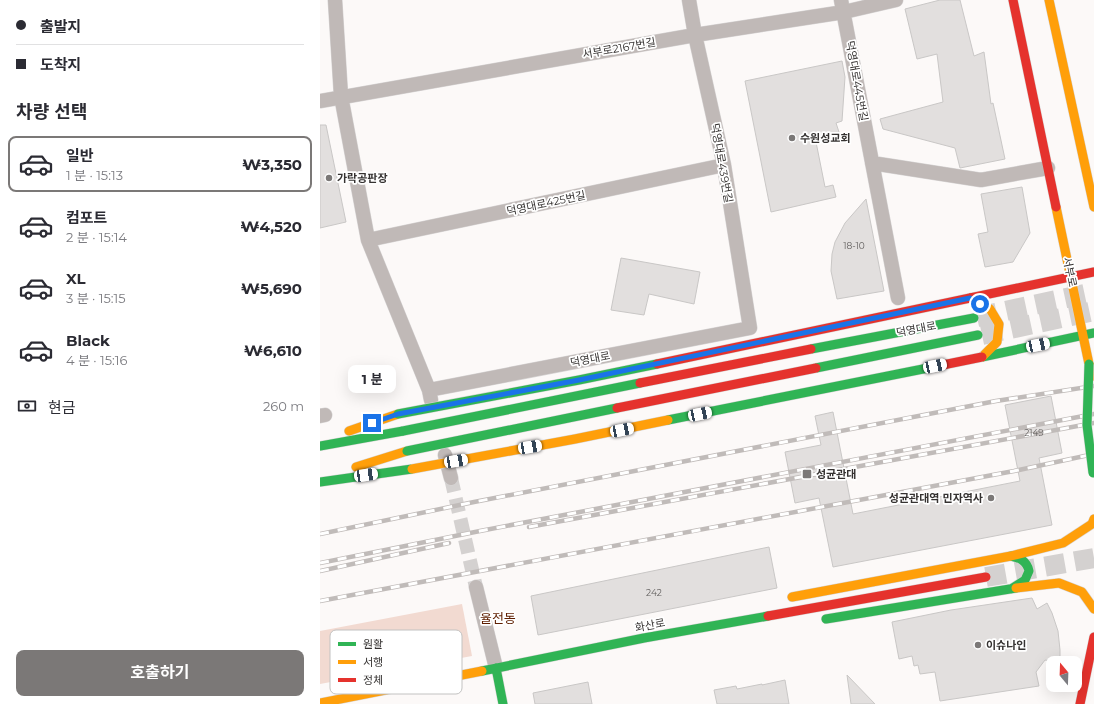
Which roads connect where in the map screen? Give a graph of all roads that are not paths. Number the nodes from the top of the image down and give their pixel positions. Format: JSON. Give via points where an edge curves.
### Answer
{"nodes":[{"id":1,"x":335,"y":0,"type":"edge"},
{"id":2,"x":689,"y":0,"type":"edge"},
{"id":3,"x":896,"y":0,"type":"edge"},
{"id":4,"x":1013,"y":0,"type":"edge"},
{"id":5,"x":1049,"y":0,"type":"edge"},
{"id":6,"x":843,"y":6,"type":"edge"},
{"id":7,"x":694,"y":35,"type":"junction"},
{"id":8,"x":341,"y":96,"type":"junction"},
{"id":9,"x":320,"y":101,"type":"edge"},
{"id":10,"x":872,"y":163,"type":"junction"},
{"id":11,"x":724,"y":165,"type":"junction"},
{"id":12,"x":1048,"y":168,"type":"junction"},
{"id":13,"x":1094,"y":207,"type":"edge"},
{"id":14,"x":368,"y":240,"type":"junction"},
{"id":15,"x":1094,"y":272,"type":"edge"},
{"id":16,"x":1071,"y":276,"type":"junction"},
{"id":17,"x":898,"y":298,"type":"dead end"},
{"id":18,"x":970,"y":298,"type":"junction"},
{"id":19,"x":974,"y":318,"type":"tunnel mouth"},
{"id":20,"x":750,"y":328,"type":"joint"},
{"id":21,"x":1094,"y":333,"type":"edge"},
{"id":22,"x":1083,"y":335,"type":"junction"},
{"id":23,"x":978,"y":336,"type":"tunnel mouth"},
{"id":24,"x":982,"y":357,"type":"junction"},
{"id":25,"x":1089,"y":364,"type":"junction"},
{"id":26,"x":1094,"y":376,"type":"edge"},
{"id":27,"x":429,"y":390,"type":"junction"},
{"id":28,"x":320,"y":442,"type":"edge"},
{"id":29,"x":320,"y":446,"type":"edge"},
{"id":30,"x":1094,"y":476,"type":"edge"},
{"id":31,"x":451,"y":478,"type":"tunnel mouth"},
{"id":32,"x":320,"y":479,"type":"edge"},
{"id":33,"x":320,"y":482,"type":"edge"},
{"id":34,"x":1094,"y":519,"type":"edge"},
{"id":35,"x":1011,"y":556,"type":"junction"},
{"id":36,"x":986,"y":577,"type":"tunnel mouth"},
{"id":37,"x":476,"y":587,"type":"tunnel mouth"},
{"id":38,"x":1011,"y":589,"type":"junction"},
{"id":39,"x":787,"y":598,"type":"dead end"},
{"id":40,"x":1094,"y":608,"type":"edge"},
{"id":41,"x":815,"y":621,"type":"dead end"},
{"id":42,"x":652,"y":628,"type":"dead end"},
{"id":43,"x":1094,"y":637,"type":"edge"},
{"id":44,"x":644,"y":638,"type":"junction"},
{"id":45,"x":655,"y":645,"type":"dead end"},
{"id":46,"x":496,"y":668,"type":"junction"},
{"id":47,"x":462,"y":675,"type":"edge"},
{"id":48,"x":361,"y":694,"type":"edge"},
{"id":49,"x":320,"y":702,"type":"edge"},
{"id":50,"x":503,"y":704,"type":"edge"},
{"id":51,"x":1080,"y":704,"type":"edge"}],
"edges":[{"from":1,"to":8,"type":"street"},
{"from":2,"to":7,"type":"street","name":"덕영대로439번길"},
{"from":3,"to":6,"type":"street","name":"서부로2167번길"},
{"from":4,"to":12,"type":"street","name":"서부로"},
{"from":5,"to":13,"type":"street"},
{"from":6,"to":7,"type":"street","name":"서부로2167번길"},
{"from":6,"to":10,"type":"street","name":"덕영대로445번길"},
{"from":7,"to":8,"type":"street","name":"서부로2167번길"},
{"from":7,"to":11,"type":"street","name":"덕영대로439번길"},
{"from":8,"to":9,"type":"street","name":"서부로2167번길"},
{"from":8,"to":14,"type":"street"},
{"from":10,"to":12,"type":"street","via":[[981,180]]},
{"from":10,"to":17,"type":"street","name":"덕영대로445번길"},
{"from":11,"to":14,"type":"street","name":"덕영대로425번길"},
{"from":11,"to":20,"type":"street","name":"덕영대로439번길"},
{"from":12,"to":16,"type":"street","name":"서부로"},
{"from":14,"to":27,"type":"street"},
{"from":15,"to":16,"type":"street"},
{"from":16,"to":18,"type":"street"},
{"from":16,"to":22,"type":"street","name":"서부로"},
{"from":18,"to":24,"type":"street","via":[[990,309],[998,324],[997,342]]},
{"from":18,"to":28,"type":"street","bridge":true,"via":[[579,380],[398,414]]},
{"from":19,"to":29,"type":"street","name":"덕영대로","bridge":true},
{"from":20,"to":27,"type":"street","name":"덕영대로"},
{"from":21,"to":22,"type":"street"},
{"from":22,"to":24,"type":"street"},
{"from":22,"to":25,"type":"street","name":"서부로"},
{"from":23,"to":32,"type":"street","name":"덕영대로","bridge":true,"via":[[407,451]]},
{"from":24,"to":33,"type":"street","bridge":true,"via":[[575,439],[412,469]]},
{"from":25,"to":26,"type":"street","name":"서부로","bridge":true},
{"from":25,"to":30,"type":"street","bridge":true,"via":[[1087,425]]},
{"from":27,"to":31,"type":"street"},
{"from":34,"to":35,"type":"street","via":[[1092,524],[1063,543]]},
{"from":35,"to":38,"type":"street","via":[[1027,564],[1029,571],[1025,580]]},
{"from":35,"to":39,"type":"street"},
{"from":36,"to":44,"type":"street","name":"화산로"},
{"from":37,"to":46,"type":"street"},
{"from":38,"to":40,"type":"street","via":[[1059,584],[1082,592]]},
{"from":38,"to":41,"type":"street"},
{"from":42,"to":44,"type":"street"},
{"from":43,"to":51,"type":"street"},
{"from":44,"to":45,"type":"street"},
{"from":44,"to":46,"type":"street","name":"화산로"},
{"from":46,"to":47,"type":"street","name":"화산로"},
{"from":46,"to":50,"type":"street"},
{"from":48,"to":49,"type":"street","name":"화산로"}]}
